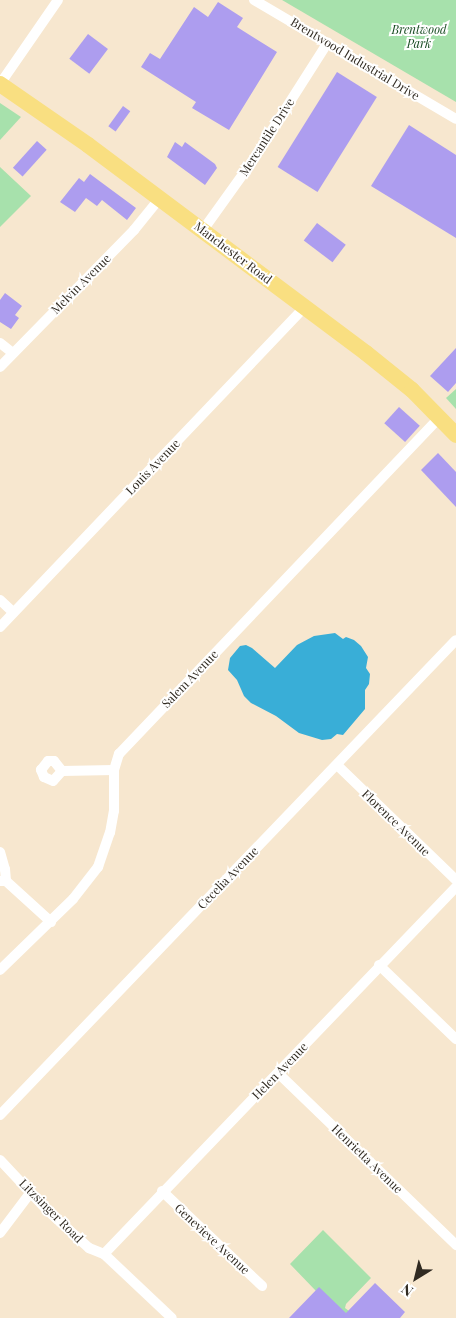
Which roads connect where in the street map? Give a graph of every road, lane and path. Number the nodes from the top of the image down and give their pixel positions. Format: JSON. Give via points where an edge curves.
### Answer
{"nodes":[{"id":1,"x":58,"y":0,"type":"edge"},
{"id":2,"x":254,"y":0,"type":"edge"},
{"id":3,"x":328,"y":42,"type":"junction"},
{"id":4,"x":0,"y":84,"type":"edge"},
{"id":5,"x":456,"y":119,"type":"edge"},
{"id":6,"x":160,"y":198,"type":"junction"},
{"id":7,"x":203,"y":230,"type":"junction"},
{"id":8,"x":304,"y":307,"type":"junction"},
{"id":9,"x":0,"y":343,"type":"edge"},
{"id":10,"x":13,"y":353,"type":"junction"},
{"id":11,"x":0,"y":367,"type":"edge"},
{"id":12,"x":440,"y":417,"type":"junction"},
{"id":13,"x":456,"y":435,"type":"edge"},
{"id":14,"x":0,"y":600,"type":"edge"},
{"id":15,"x":13,"y":612,"type":"junction"},
{"id":16,"x":0,"y":627,"type":"edge"},
{"id":17,"x":456,"y":640,"type":"edge"},
{"id":18,"x":337,"y":765,"type":"junction"},
{"id":19,"x":114,"y":770,"type":"junction"},
{"id":20,"x":62,"y":771,"type":"dead end"},
{"id":21,"x":0,"y":852,"type":"edge"},
{"id":22,"x":456,"y":880,"type":"edge"},
{"id":23,"x":3,"y":881,"type":"edge"},
{"id":24,"x":456,"y":887,"type":"edge"},
{"id":25,"x":51,"y":922,"type":"junction"},
{"id":26,"x":379,"y":965,"type":"junction"},
{"id":27,"x":0,"y":970,"type":"edge"},
{"id":28,"x":456,"y":1038,"type":"edge"},
{"id":29,"x":278,"y":1073,"type":"junction"},
{"id":30,"x":0,"y":1114,"type":"edge"},
{"id":31,"x":0,"y":1160,"type":"edge"},
{"id":32,"x":31,"y":1192,"type":"junction"},
{"id":33,"x":162,"y":1192,"type":"junction"},
{"id":34,"x":0,"y":1233,"type":"edge"},
{"id":35,"x":456,"y":1245,"type":"edge"},
{"id":36,"x":104,"y":1254,"type":"junction"},
{"id":37,"x":262,"y":1286,"type":"dead end"},
{"id":38,"x":172,"y":1318,"type":"edge"}],
"edges":[{"from":1,"to":4,"type":"street"},
{"from":2,"to":3,"type":"street","name":"Brentwood Industrial Drive"},
{"from":3,"to":5,"type":"street","name":"Brentwood Industrial Drive"},
{"from":3,"to":7,"type":"street","name":"Mercantile Drive"},
{"from":4,"to":6,"type":"main road","name":"Manchester Road"},
{"from":6,"to":7,"type":"main road","name":"Manchester Road"},
{"from":6,"to":10,"type":"street","name":"Melvin Avenue","via":[[134,230]]},
{"from":7,"to":8,"type":"main road","name":"Manchester Road"},
{"from":8,"to":12,"type":"main road","name":"Manchester Road","via":[[391,372]]},
{"from":8,"to":15,"type":"street","name":"Louis Avenue"},
{"from":9,"to":10,"type":"street"},
{"from":10,"to":11,"type":"street","name":"Melvin Avenue"},
{"from":12,"to":13,"type":"main road","name":"Manchester Road"},
{"from":12,"to":19,"type":"street","name":"Salem Avenue","via":[[119,754]]},
{"from":14,"to":15,"type":"street"},
{"from":15,"to":16,"type":"street","name":"Louis Avenue"},
{"from":17,"to":18,"type":"street","name":"Cecelia Avenue"},
{"from":18,"to":22,"type":"street","name":"Florence Avenue"},
{"from":18,"to":30,"type":"street","name":"Cecelia Avenue"},
{"from":19,"to":20,"type":"street"},
{"from":19,"to":25,"type":"street","name":"Salem Avenue","via":[[114,811],[104,852],[90,881]]},
{"from":21,"to":23,"type":"street","via":[[5,869]]},
{"from":23,"to":25,"type":"street"},
{"from":24,"to":26,"type":"street","name":"Helen Avenue"},
{"from":25,"to":27,"type":"street","name":"Salem Avenue"},
{"from":26,"to":28,"type":"street"},
{"from":26,"to":29,"type":"street","name":"Helen Avenue"},
{"from":29,"to":33,"type":"street","name":"Helen Avenue"},
{"from":29,"to":35,"type":"street","name":"Henrietta Avenue"},
{"from":31,"to":32,"type":"street","name":"Litzsinger Road"},
{"from":32,"to":34,"type":"street"},
{"from":32,"to":36,"type":"street","name":"Litzsinger Road","via":[[89,1248]]},
{"from":33,"to":36,"type":"street","name":"Helen Avenue"},
{"from":33,"to":37,"type":"street","name":"Genevieve Avenue"},
{"from":36,"to":38,"type":"street","name":"Litzsinger Road"}]}
